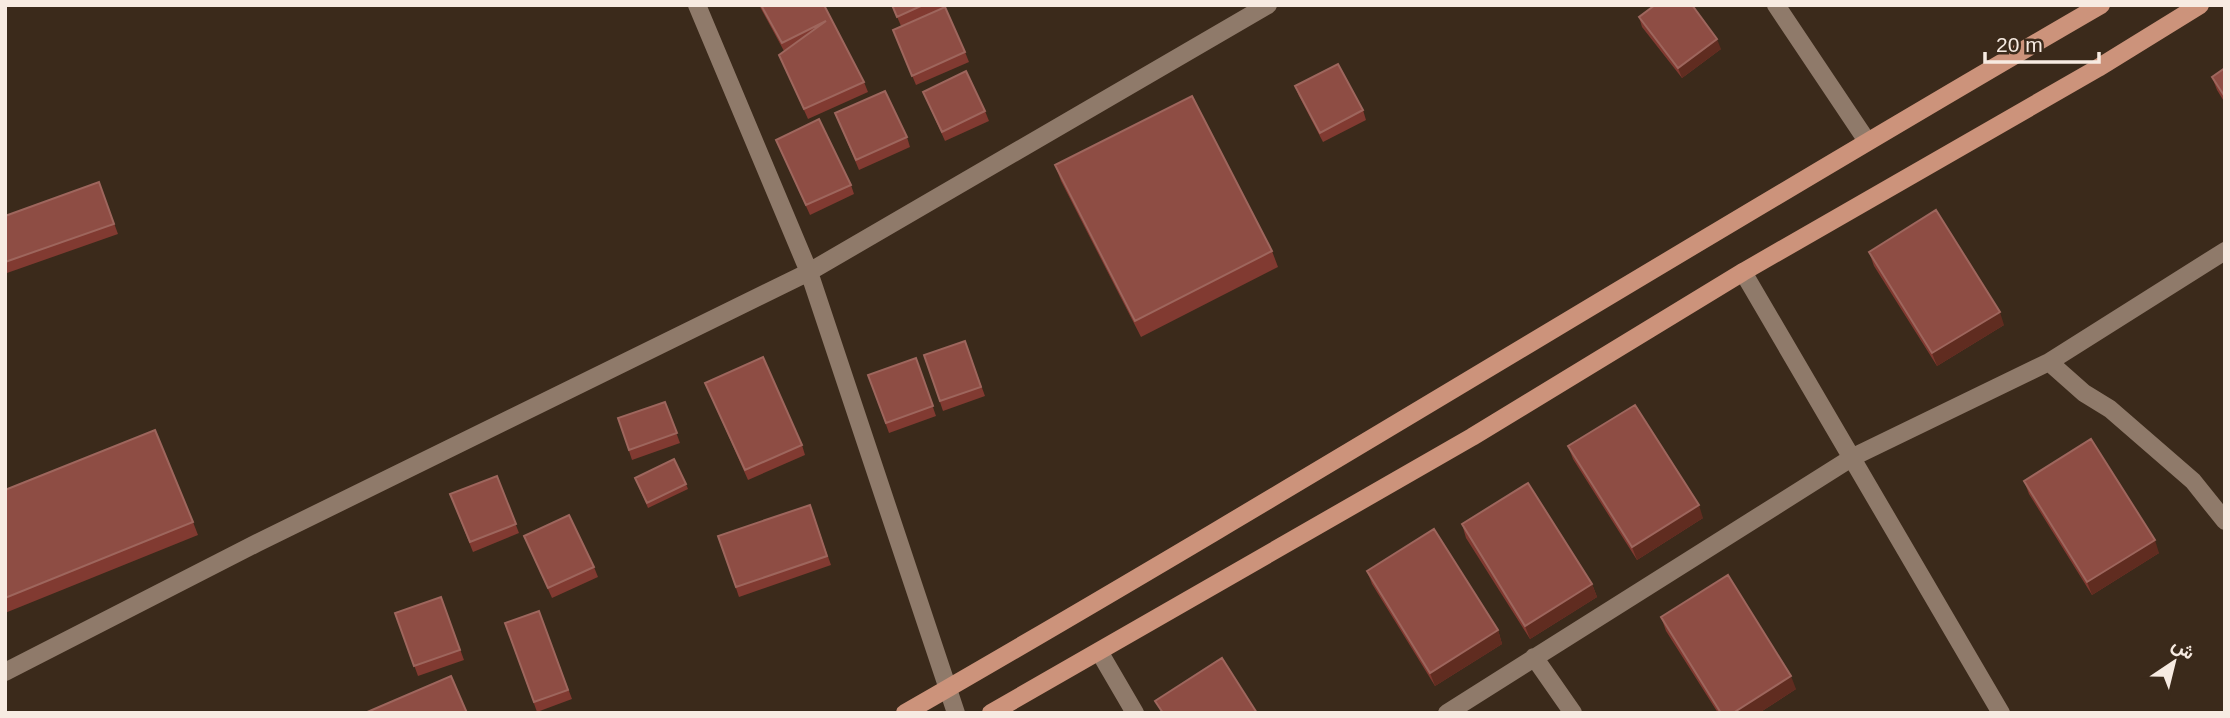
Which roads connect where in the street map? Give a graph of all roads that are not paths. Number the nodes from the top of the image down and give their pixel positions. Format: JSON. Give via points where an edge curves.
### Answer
{"nodes":[{"id":1,"x":697,"y":5,"type":"edge"},
{"id":2,"x":1268,"y":5,"type":"edge"},
{"id":3,"x":1776,"y":5,"type":"edge"},
{"id":4,"x":2101,"y":5,"type":"edge"},
{"id":5,"x":2200,"y":5,"type":"edge"},
{"id":6,"x":1867,"y":141,"type":"junction"},
{"id":7,"x":2225,"y":251,"type":"edge"},
{"id":8,"x":808,"y":272,"type":"junction"},
{"id":9,"x":1743,"y":272,"type":"junction"},
{"id":10,"x":2049,"y":362,"type":"junction"},
{"id":11,"x":1853,"y":457,"type":"junction"},
{"id":12,"x":2225,"y":521,"type":"edge"},
{"id":13,"x":1100,"y":653,"type":"junction"},
{"id":14,"x":1534,"y":657,"type":"junction"},
{"id":15,"x":5,"y":672,"type":"edge"},
{"id":16,"x":946,"y":690,"type":"junction"},
{"id":17,"x":905,"y":713,"type":"edge"},
{"id":18,"x":956,"y":713,"type":"edge"},
{"id":19,"x":991,"y":713,"type":"edge"},
{"id":20,"x":1135,"y":713,"type":"edge"},
{"id":21,"x":1447,"y":713,"type":"edge"},
{"id":22,"x":1573,"y":713,"type":"edge"},
{"id":23,"x":2001,"y":713,"type":"edge"}],
"edges":[{"from":1,"to":8,"type":"street"},
{"from":2,"to":8,"type":"street"},
{"from":3,"to":6,"type":"street"},
{"from":4,"to":6,"type":"main road"},
{"from":5,"to":9,"type":"main road"},
{"from":6,"to":16,"type":"main road"},
{"from":7,"to":10,"type":"street"},
{"from":8,"to":15,"type":"street"},
{"from":8,"to":16,"type":"street"},
{"from":9,"to":11,"type":"street"},
{"from":9,"to":13,"type":"main road","via":[[1472,437]]},
{"from":10,"to":11,"type":"street"},
{"from":10,"to":12,"type":"street","via":[[2193,481]]},
{"from":11,"to":14,"type":"street"},
{"from":11,"to":23,"type":"street"},
{"from":13,"to":19,"type":"main road"},
{"from":13,"to":20,"type":"street"},
{"from":14,"to":21,"type":"street"},
{"from":14,"to":22,"type":"street"},
{"from":16,"to":17,"type":"main road"},
{"from":16,"to":18,"type":"street"}]}
